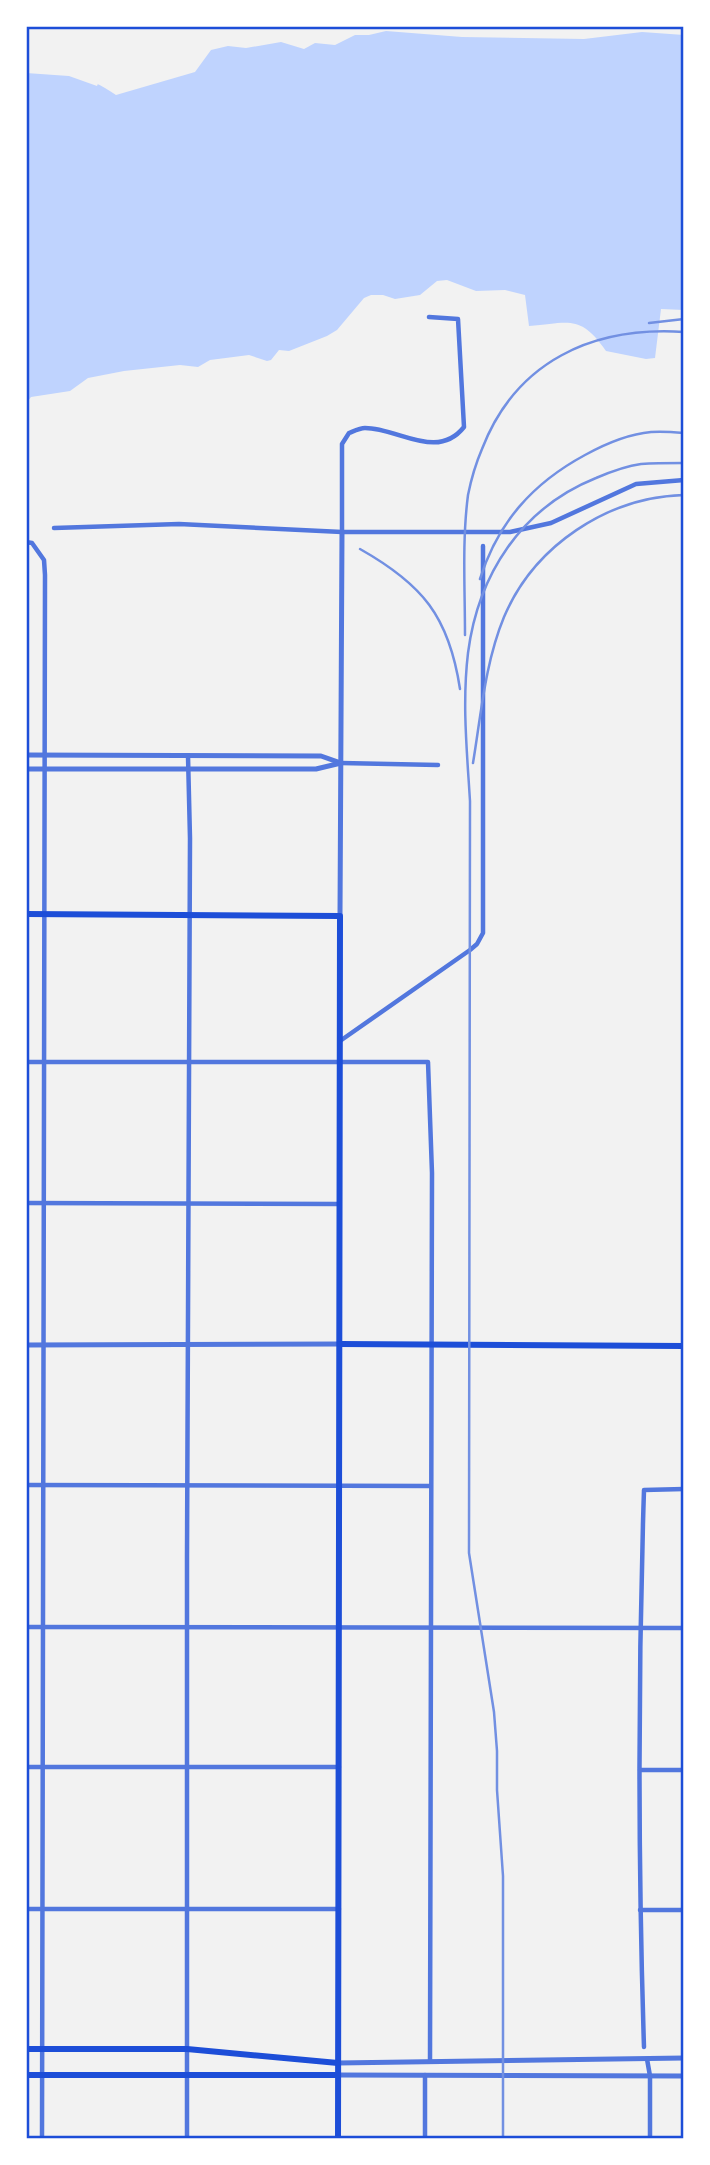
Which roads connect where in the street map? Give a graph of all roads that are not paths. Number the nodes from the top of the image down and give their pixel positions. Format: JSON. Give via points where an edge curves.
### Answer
{"nodes":[{"id":1,"x":429,"y":317,"type":"dead end"},
{"id":2,"x":684,"y":480,"type":"edge"},
{"id":3,"x":54,"y":528,"type":"dead end"},
{"id":4,"x":342,"y":532,"type":"junction"},
{"id":5,"x":29,"y":543,"type":"edge"},
{"id":6,"x":483,"y":546,"type":"dead end"},
{"id":7,"x":26,"y":755,"type":"edge"},
{"id":8,"x":46,"y":755,"type":"junction"},
{"id":9,"x":188,"y":756,"type":"junction"},
{"id":10,"x":341,"y":762,"type":"junction"},
{"id":11,"x":438,"y":765,"type":"dead end"},
{"id":12,"x":26,"y":769,"type":"edge"},
{"id":13,"x":46,"y":769,"type":"junction"},
{"id":14,"x":188,"y":769,"type":"junction"},
{"id":15,"x":26,"y":914,"type":"edge"},
{"id":16,"x":45,"y":914,"type":"junction"},
{"id":17,"x":190,"y":914,"type":"junction"},
{"id":18,"x":340,"y":916,"type":"junction"},
{"id":19,"x":340,"y":1041,"type":"junction"},
{"id":20,"x":26,"y":1062,"type":"edge"},
{"id":21,"x":44,"y":1062,"type":"junction"},
{"id":22,"x":189,"y":1062,"type":"junction"},
{"id":23,"x":340,"y":1062,"type":"junction"},
{"id":24,"x":26,"y":1203,"type":"edge"},
{"id":25,"x":44,"y":1203,"type":"junction"},
{"id":26,"x":189,"y":1203,"type":"junction"},
{"id":27,"x":340,"y":1204,"type":"junction"},
{"id":28,"x":340,"y":1344,"type":"junction"},
{"id":29,"x":26,"y":1345,"type":"edge"},
{"id":30,"x":43,"y":1345,"type":"junction"},
{"id":31,"x":188,"y":1345,"type":"junction"},
{"id":32,"x":430,"y":1345,"type":"junction"},
{"id":33,"x":684,"y":1346,"type":"edge"},
{"id":34,"x":26,"y":1485,"type":"edge"},
{"id":35,"x":43,"y":1485,"type":"junction"},
{"id":36,"x":187,"y":1485,"type":"junction"},
{"id":37,"x":340,"y":1486,"type":"junction"},
{"id":38,"x":430,"y":1486,"type":"junction"},
{"id":39,"x":684,"y":1489,"type":"edge"},
{"id":40,"x":26,"y":1627,"type":"edge"},
{"id":41,"x":44,"y":1627,"type":"junction"},
{"id":42,"x":187,"y":1627,"type":"junction"},
{"id":43,"x":340,"y":1627,"type":"junction"},
{"id":44,"x":430,"y":1627,"type":"junction"},
{"id":45,"x":639,"y":1628,"type":"junction"},
{"id":46,"x":684,"y":1628,"type":"edge"},
{"id":47,"x":26,"y":1767,"type":"edge"},
{"id":48,"x":43,"y":1767,"type":"junction"},
{"id":49,"x":187,"y":1768,"type":"junction"},
{"id":50,"x":339,"y":1768,"type":"junction"},
{"id":51,"x":640,"y":1770,"type":"junction"},
{"id":52,"x":684,"y":1770,"type":"edge"},
{"id":53,"x":26,"y":1909,"type":"edge"},
{"id":54,"x":43,"y":1909,"type":"junction"},
{"id":55,"x":187,"y":1909,"type":"junction"},
{"id":56,"x":339,"y":1909,"type":"junction"},
{"id":57,"x":640,"y":1910,"type":"junction"},
{"id":58,"x":684,"y":1910,"type":"edge"},
{"id":59,"x":644,"y":2047,"type":"dead end"},
{"id":60,"x":26,"y":2049,"type":"edge"},
{"id":61,"x":42,"y":2049,"type":"junction"},
{"id":62,"x":187,"y":2049,"type":"junction"},
{"id":63,"x":647,"y":2059,"type":"junction"},
{"id":64,"x":684,"y":2059,"type":"edge"},
{"id":65,"x":430,"y":2061,"type":"junction"},
{"id":66,"x":338,"y":2063,"type":"junction"},
{"id":67,"x":26,"y":2075,"type":"edge"},
{"id":68,"x":42,"y":2075,"type":"junction"},
{"id":69,"x":187,"y":2075,"type":"junction"},
{"id":70,"x":338,"y":2075,"type":"junction"},
{"id":71,"x":425,"y":2075,"type":"junction"},
{"id":72,"x":650,"y":2076,"type":"junction"},
{"id":73,"x":684,"y":2076,"type":"edge"},
{"id":74,"x":42,"y":2139,"type":"edge"},
{"id":75,"x":187,"y":2139,"type":"edge"},
{"id":76,"x":338,"y":2139,"type":"edge"},
{"id":77,"x":425,"y":2139,"type":"edge"},
{"id":78,"x":650,"y":2139,"type":"edge"}],
"edges":[{"from":1,"to":4,"type":"street","via":[[458,319],[464,427],[456,437],[434,443],[364,428],[349,433],[342,444]]},
{"from":2,"to":4,"type":"street","via":[[636,484],[551,523],[510,532]]},
{"from":3,"to":4,"type":"street","via":[[179,524]]},
{"from":4,"to":10,"type":"street"},
{"from":5,"to":8,"type":"street","via":[[44,560]]},
{"from":6,"to":19,"type":"street","via":[[483,933],[470,950]]},
{"from":7,"to":8,"type":"street"},
{"from":8,"to":9,"type":"street"},
{"from":8,"to":13,"type":"street"},
{"from":9,"to":10,"type":"street","via":[[321,756]]},
{"from":9,"to":14,"type":"street"},
{"from":10,"to":11,"type":"street"},
{"from":10,"to":14,"type":"street","via":[[316,769]]},
{"from":10,"to":18,"type":"street"},
{"from":12,"to":13,"type":"street"},
{"from":13,"to":14,"type":"street"},
{"from":13,"to":16,"type":"street"},
{"from":14,"to":17,"type":"street"},
{"from":15,"to":16,"type":"main road"},
{"from":16,"to":17,"type":"main road"},
{"from":16,"to":21,"type":"street"},
{"from":17,"to":18,"type":"main road"},
{"from":17,"to":22,"type":"street"},
{"from":18,"to":19,"type":"main road"},
{"from":19,"to":23,"type":"main road"},
{"from":20,"to":21,"type":"street"},
{"from":21,"to":22,"type":"street"},
{"from":21,"to":25,"type":"street"},
{"from":22,"to":23,"type":"street"},
{"from":22,"to":26,"type":"street"},
{"from":23,"to":27,"type":"main road"},
{"from":23,"to":32,"type":"street","via":[[428,1062]]},
{"from":24,"to":25,"type":"street"},
{"from":25,"to":26,"type":"street"},
{"from":25,"to":30,"type":"street"},
{"from":26,"to":27,"type":"street"},
{"from":26,"to":31,"type":"street"},
{"from":27,"to":28,"type":"main road"},
{"from":28,"to":31,"type":"street"},
{"from":28,"to":32,"type":"main road"},
{"from":28,"to":37,"type":"main road"},
{"from":29,"to":30,"type":"street"},
{"from":30,"to":31,"type":"street"},
{"from":30,"to":35,"type":"street"},
{"from":31,"to":36,"type":"street"},
{"from":32,"to":33,"type":"main road"},
{"from":32,"to":38,"type":"street"},
{"from":34,"to":35,"type":"street"},
{"from":35,"to":36,"type":"street"},
{"from":35,"to":41,"type":"street"},
{"from":36,"to":37,"type":"street"},
{"from":36,"to":42,"type":"street"},
{"from":37,"to":38,"type":"street"},
{"from":37,"to":43,"type":"main road"},
{"from":38,"to":44,"type":"street"},
{"from":39,"to":45,"type":"street","via":[[644,1490]]},
{"from":40,"to":41,"type":"street"},
{"from":41,"to":42,"type":"street"},
{"from":41,"to":48,"type":"street"},
{"from":42,"to":43,"type":"street"},
{"from":42,"to":49,"type":"street"},
{"from":43,"to":44,"type":"street"},
{"from":43,"to":50,"type":"main road"},
{"from":44,"to":45,"type":"street"},
{"from":44,"to":65,"type":"street"},
{"from":45,"to":46,"type":"street"},
{"from":45,"to":51,"type":"street"},
{"from":47,"to":48,"type":"street"},
{"from":48,"to":49,"type":"street"},
{"from":48,"to":54,"type":"street"},
{"from":49,"to":50,"type":"street"},
{"from":49,"to":55,"type":"street"},
{"from":50,"to":56,"type":"main road"},
{"from":51,"to":52,"type":"street"},
{"from":51,"to":57,"type":"street"},
{"from":53,"to":54,"type":"street"},
{"from":54,"to":55,"type":"street"},
{"from":54,"to":61,"type":"street"},
{"from":55,"to":56,"type":"street"},
{"from":55,"to":62,"type":"street"},
{"from":56,"to":66,"type":"main road"},
{"from":57,"to":58,"type":"street"},
{"from":57,"to":59,"type":"street"},
{"from":60,"to":61,"type":"main road"},
{"from":61,"to":62,"type":"main road"},
{"from":61,"to":68,"type":"street"},
{"from":62,"to":66,"type":"main road"},
{"from":62,"to":69,"type":"street"},
{"from":63,"to":64,"type":"street"},
{"from":63,"to":65,"type":"street"},
{"from":63,"to":72,"type":"street"},
{"from":65,"to":66,"type":"street"},
{"from":66,"to":70,"type":"main road"},
{"from":67,"to":68,"type":"main road"},
{"from":68,"to":69,"type":"main road"},
{"from":68,"to":74,"type":"street"},
{"from":69,"to":70,"type":"main road"},
{"from":69,"to":75,"type":"street"},
{"from":70,"to":71,"type":"street"},
{"from":70,"to":76,"type":"main road"},
{"from":71,"to":72,"type":"street"},
{"from":71,"to":77,"type":"street"},
{"from":72,"to":73,"type":"street"},
{"from":72,"to":78,"type":"street"}]}
